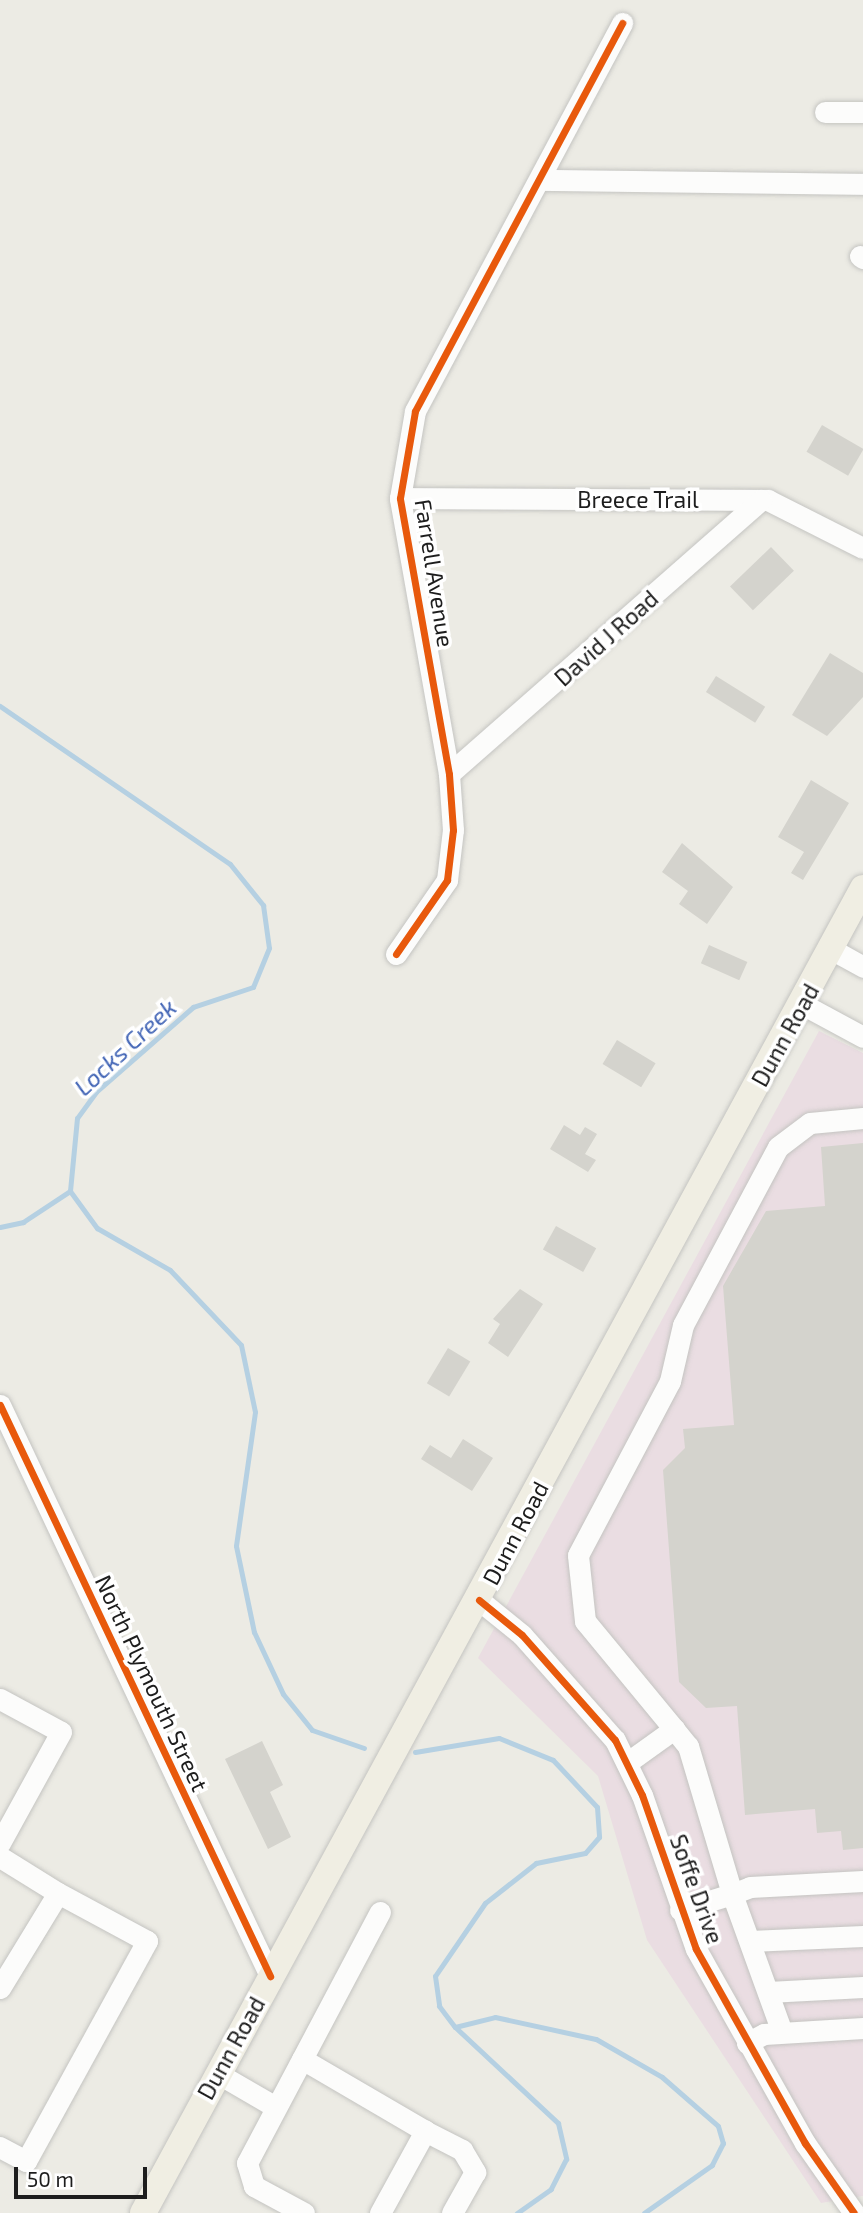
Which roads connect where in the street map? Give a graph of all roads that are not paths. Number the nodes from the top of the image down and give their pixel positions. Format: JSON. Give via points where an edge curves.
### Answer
{"nodes":[{"id":1,"x":622,"y":23,"type":"dead end"},
{"id":2,"x":825,"y":112,"type":"dead end"},
{"id":3,"x":863,"y":112,"type":"edge"},
{"id":4,"x":544,"y":180,"type":"junction"},
{"id":5,"x":863,"y":184,"type":"edge"},
{"id":6,"x":400,"y":498,"type":"junction"},
{"id":7,"x":761,"y":500,"type":"junction"},
{"id":8,"x":863,"y":548,"type":"edge"},
{"id":9,"x":449,"y":774,"type":"junction"},
{"id":10,"x":863,"y":888,"type":"edge"},
{"id":11,"x":831,"y":949,"type":"junction"},
{"id":12,"x":396,"y":954,"type":"dead end"},
{"id":13,"x":863,"y":967,"type":"edge"},
{"id":14,"x":802,"y":1004,"type":"junction"},
{"id":15,"x":863,"y":1037,"type":"edge"},
{"id":16,"x":863,"y":1118,"type":"edge"},
{"id":17,"x":0,"y":1405,"type":"edge"},
{"id":18,"x":480,"y":1601,"type":"junction"},
{"id":19,"x":0,"y":1699,"type":"edge"},
{"id":20,"x":674,"y":1729,"type":"junction"},
{"id":21,"x":628,"y":1762,"type":"junction"},
{"id":22,"x":0,"y":1843,"type":"edge"},
{"id":23,"x":0,"y":1857,"type":"edge"},
{"id":24,"x":863,"y":1881,"type":"edge"},
{"id":25,"x":58,"y":1892,"type":"junction"},
{"id":26,"x":732,"y":1894,"type":"junction"},
{"id":27,"x":680,"y":1910,"type":"junction"},
{"id":28,"x":380,"y":1912,"type":"dead end"},
{"id":29,"x":863,"y":1936,"type":"edge"},
{"id":30,"x":750,"y":1941,"type":"junction"},
{"id":31,"x":271,"y":1976,"type":"junction"},
{"id":32,"x":863,"y":1987,"type":"edge"},
{"id":33,"x":0,"y":1988,"type":"edge"},
{"id":34,"x":768,"y":1992,"type":"junction"},
{"id":35,"x":863,"y":2028,"type":"edge"},
{"id":36,"x":782,"y":2032,"type":"junction"},
{"id":37,"x":747,"y":2043,"type":"junction"},
{"id":38,"x":302,"y":2059,"type":"junction"},
{"id":39,"x":217,"y":2073,"type":"junction"},
{"id":40,"x":274,"y":2106,"type":"junction"},
{"id":41,"x":425,"y":2131,"type":"junction"},
{"id":42,"x":0,"y":2147,"type":"edge"},
{"id":43,"x":835,"y":2185,"type":"junction"},
{"id":44,"x":863,"y":2199,"type":"edge"},
{"id":45,"x":143,"y":2213,"type":"edge"},
{"id":46,"x":304,"y":2213,"type":"edge"},
{"id":47,"x":380,"y":2213,"type":"edge"},
{"id":48,"x":452,"y":2213,"type":"edge"},
{"id":49,"x":854,"y":2213,"type":"edge"}],
"edges":[{"from":1,"to":4,"type":"street","name":"Farrell Avenue"},
{"from":2,"to":3,"type":"street"},
{"from":4,"to":5,"type":"street"},
{"from":4,"to":6,"type":"street","name":"Farrell Avenue","via":[[415,411]]},
{"from":6,"to":7,"type":"street","name":"Breece Trail"},
{"from":6,"to":9,"type":"street","name":"Farrell Avenue"},
{"from":7,"to":8,"type":"street","name":"Breece Trail"},
{"from":7,"to":9,"type":"street","name":"David J Road"},
{"from":9,"to":12,"type":"street","name":"Farrell Avenue","via":[[447,880]]},
{"from":10,"to":11,"type":"main road","name":"Dunn Road"},
{"from":11,"to":13,"type":"street"},
{"from":11,"to":14,"type":"main road","name":"Dunn Road"},
{"from":14,"to":15,"type":"street"},
{"from":14,"to":18,"type":"main road","name":"Dunn Road"},
{"from":16,"to":20,"type":"street","via":[[810,1123],[778,1147],[682,1325],[670,1381],[578,1555],[585,1621]]},
{"from":17,"to":31,"type":"street","name":"North Plymouth Street"},
{"from":18,"to":21,"type":"street","name":"Soffe Drive","via":[[569,1685]]},
{"from":18,"to":31,"type":"main road","name":"Dunn Road"},
{"from":19,"to":22,"type":"street","via":[[61,1732]]},
{"from":20,"to":21,"type":"street"},
{"from":20,"to":26,"type":"street","via":[[688,1746]]},
{"from":21,"to":27,"type":"street","name":"Soffe Drive"},
{"from":23,"to":25,"type":"street"},
{"from":24,"to":26,"type":"street"},
{"from":25,"to":33,"type":"street"},
{"from":25,"to":42,"type":"street","via":[[147,1941],[26,2161]]},
{"from":26,"to":27,"type":"street"},
{"from":26,"to":30,"type":"street"},
{"from":27,"to":37,"type":"street","name":"Soffe Drive"},
{"from":28,"to":38,"type":"street"},
{"from":29,"to":30,"type":"street"},
{"from":30,"to":34,"type":"street"},
{"from":31,"to":39,"type":"main road","name":"Dunn Road"},
{"from":32,"to":34,"type":"street"},
{"from":34,"to":36,"type":"street"},
{"from":35,"to":36,"type":"street"},
{"from":36,"to":37,"type":"street"},
{"from":37,"to":43,"type":"street","name":"Soffe Drive"},
{"from":38,"to":40,"type":"street"},
{"from":38,"to":41,"type":"street"},
{"from":39,"to":40,"type":"street"},
{"from":39,"to":45,"type":"main road","name":"Dunn Road"},
{"from":40,"to":46,"type":"street","via":[[247,2163],[254,2186]]},
{"from":41,"to":47,"type":"street"},
{"from":41,"to":48,"type":"street","via":[[462,2150],[475,2172]]},
{"from":43,"to":44,"type":"street"},
{"from":43,"to":49,"type":"street","name":"Soffe Drive"}]}
